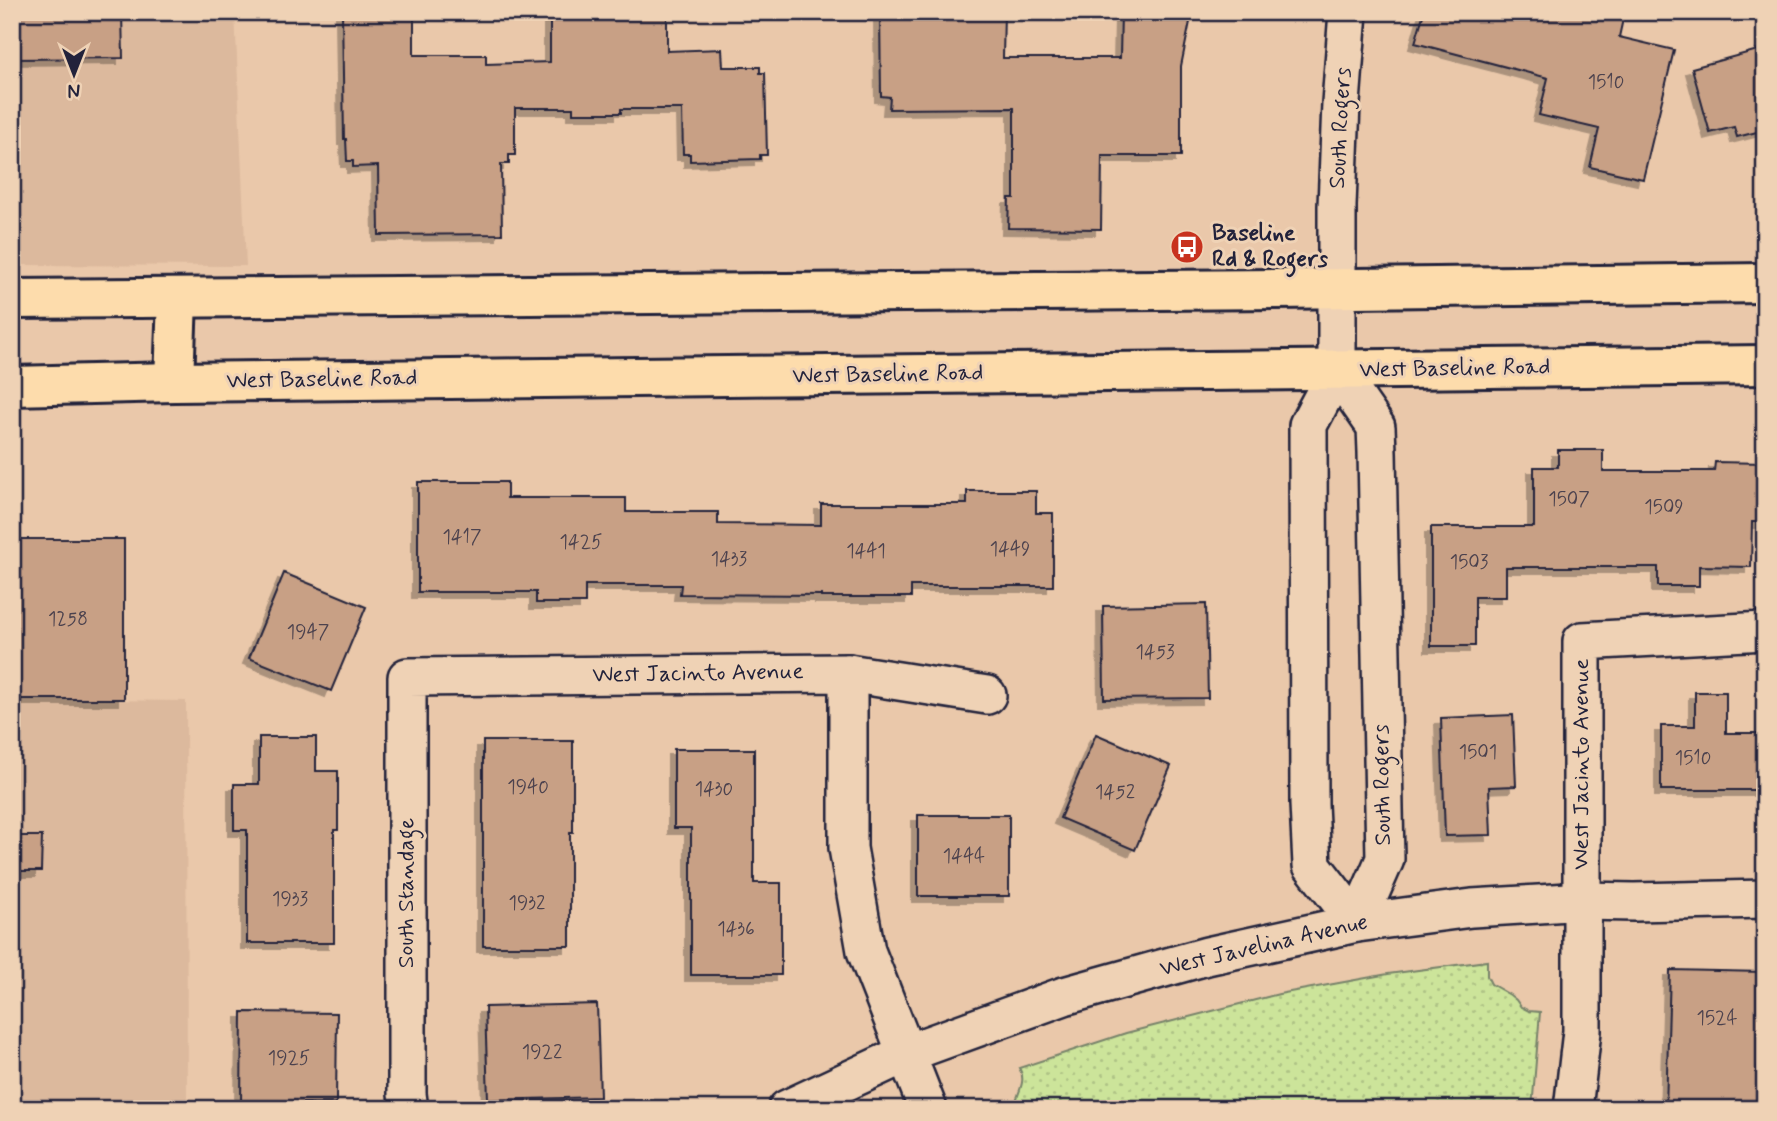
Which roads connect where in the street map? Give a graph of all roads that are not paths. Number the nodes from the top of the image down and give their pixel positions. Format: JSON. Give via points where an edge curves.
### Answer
{"nodes":[{"id":1,"x":1348,"y":12,"type":"edge"},
{"id":2,"x":1765,"y":282,"type":"edge"},
{"id":3,"x":1337,"y":288,"type":"junction"},
{"id":4,"x":177,"y":298,"type":"junction"},
{"id":5,"x":12,"y":299,"type":"edge"},
{"id":6,"x":1765,"y":365,"type":"edge"},
{"id":7,"x":1337,"y":370,"type":"junction"},
{"id":8,"x":174,"y":382,"type":"junction"},
{"id":9,"x":12,"y":386,"type":"edge"},
{"id":10,"x":1765,"y":631,"type":"edge"},
{"id":11,"x":848,"y":673,"type":"junction"},
{"id":12,"x":407,"y":677,"type":"joint"},
{"id":13,"x":987,"y":695,"type":"dead end"},
{"id":14,"x":1765,"y":899,"type":"edge"},
{"id":15,"x":1582,"y":901,"type":"junction"},
{"id":16,"x":1357,"y":923,"type":"junction"},
{"id":17,"x":906,"y":1053,"type":"junction"},
{"id":18,"x":409,"y":1109,"type":"edge"},
{"id":19,"x":787,"y":1109,"type":"edge"},
{"id":20,"x":928,"y":1109,"type":"edge"},
{"id":21,"x":1573,"y":1109,"type":"edge"}],
"edges":[{"from":1,"to":3,"type":"street","name":"South Rogers"},
{"from":2,"to":3,"type":"main road"},
{"from":3,"to":4,"type":"main road"},
{"from":3,"to":7,"type":"street","name":"South Rogers"},
{"from":4,"to":5,"type":"main road"},
{"from":4,"to":8,"type":"main road"},
{"from":6,"to":7,"type":"main road","name":"West Baseline Road"},
{"from":7,"to":8,"type":"main road","name":"West Baseline Road"},
{"from":7,"to":16,"type":"street","name":"South Rogers","via":[[1376,427],[1377,452],[1385,859]]},
{"from":7,"to":16,"type":"street","name":"South Rogers","via":[[1308,425],[1309,804],[1312,865]]},
{"from":8,"to":9,"type":"main road","name":"West Baseline Road"},
{"from":10,"to":15,"type":"street","name":"West Jacinto Avenue","via":[[1582,641]]},
{"from":11,"to":12,"type":"street","name":"West Jacinto Avenue"},
{"from":11,"to":13,"type":"street","name":"West Jacinto Avenue"},
{"from":11,"to":17,"type":"street","via":[[848,848],[866,951]]},
{"from":12,"to":18,"type":"street","name":"South Standage"},
{"from":14,"to":15,"type":"street","name":"West Javelina Avenue"},
{"from":15,"to":16,"type":"street","name":"West Javelina Avenue","via":[[1472,908]]},
{"from":15,"to":21,"type":"street","via":[[1582,1031]]},
{"from":16,"to":17,"type":"street","name":"West Javelina Avenue","via":[[1207,956],[1064,996]]},
{"from":17,"to":19,"type":"street","name":"West Javelina Avenue"},
{"from":17,"to":20,"type":"street"}]}
